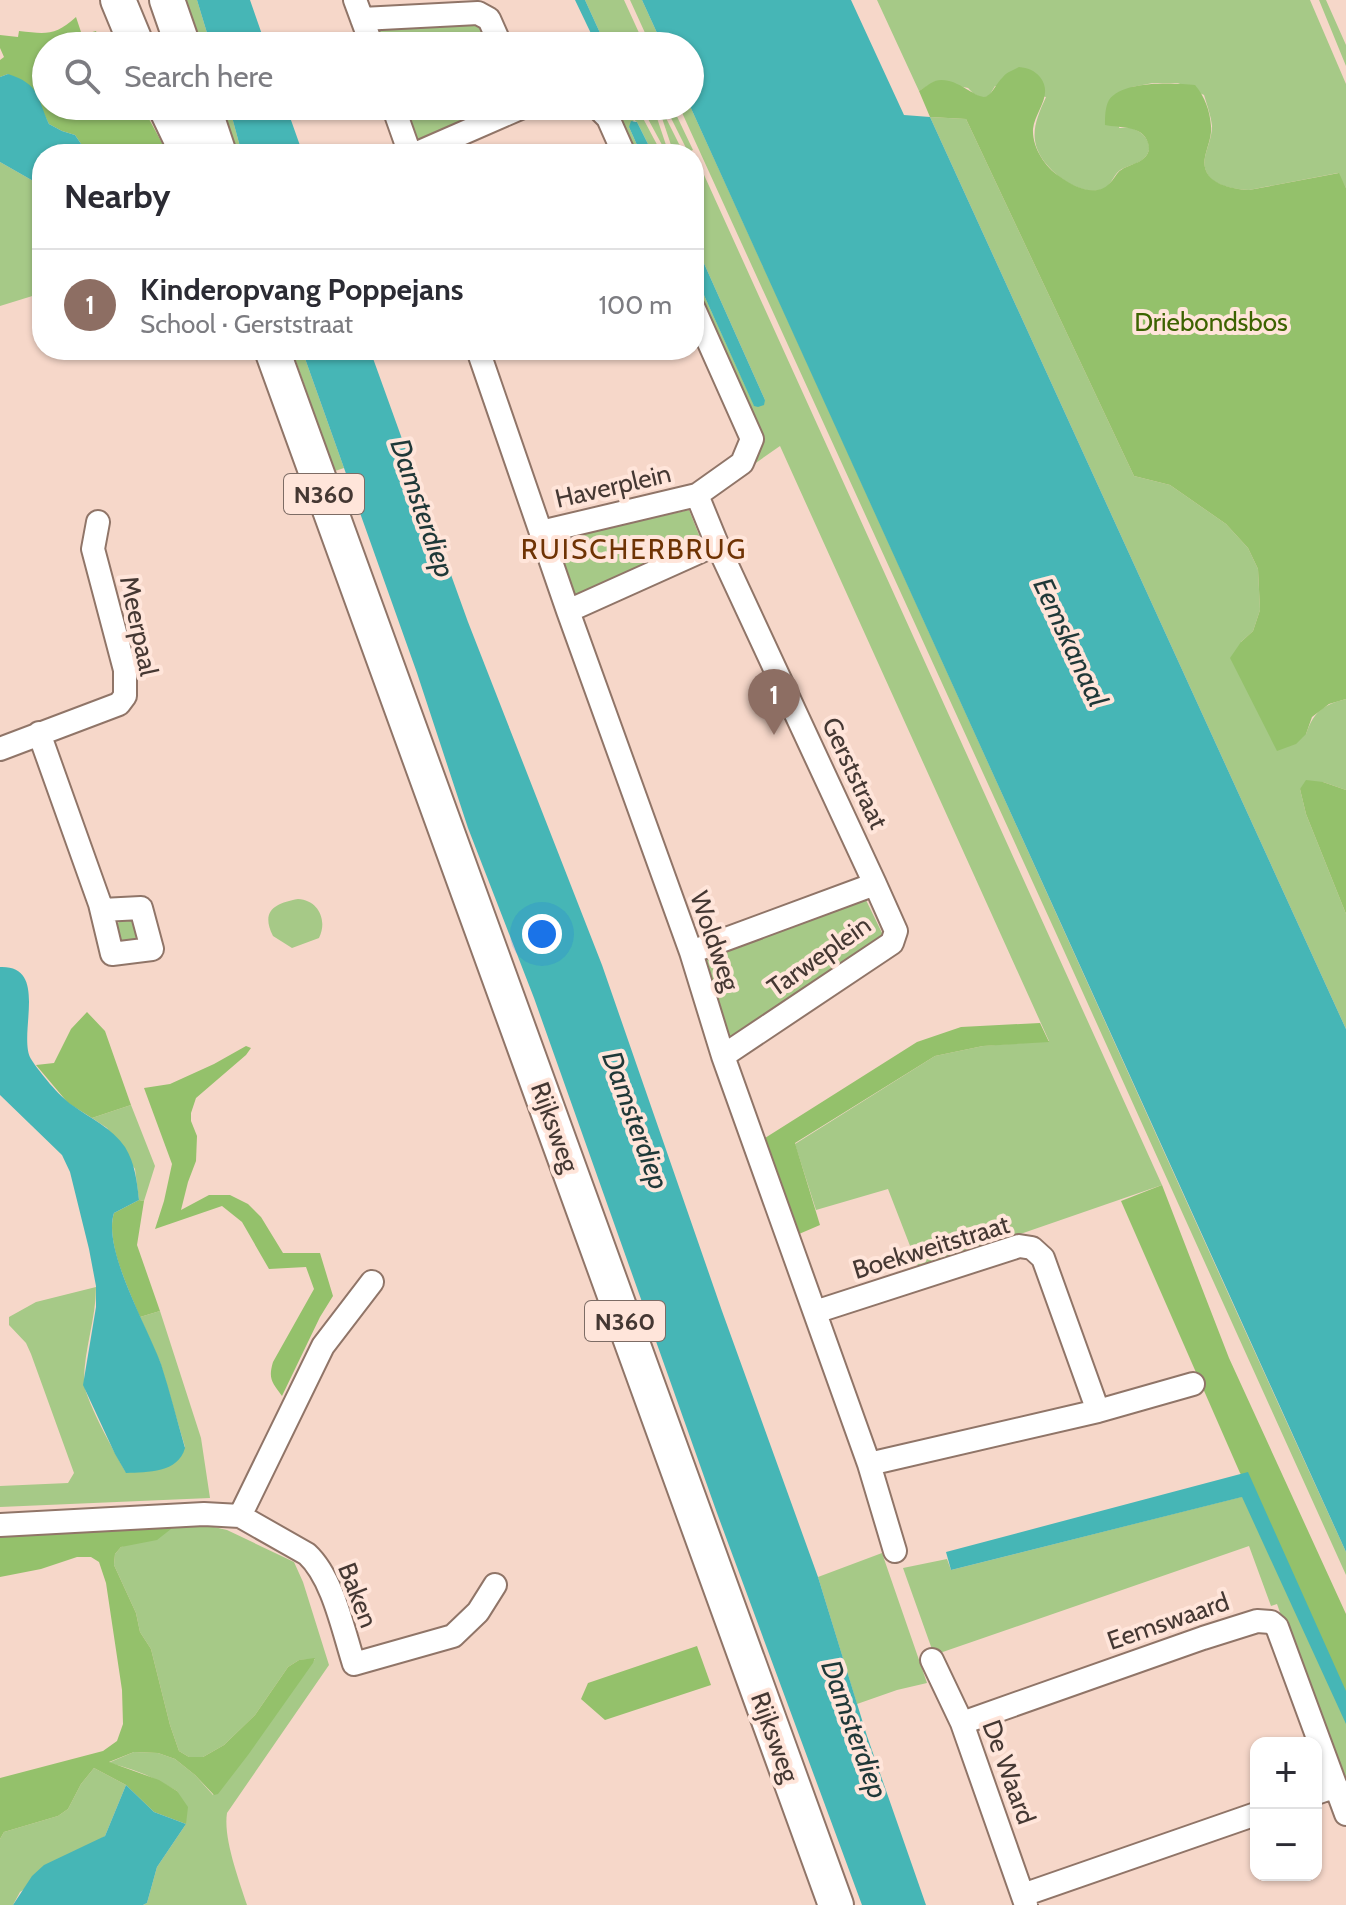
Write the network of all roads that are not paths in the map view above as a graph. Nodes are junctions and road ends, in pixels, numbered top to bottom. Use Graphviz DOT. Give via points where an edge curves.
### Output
graph roads {
  1 [pos="118,0"];
  2 [pos="167,0"];
  3 [pos="359,10"];
  4 [pos="131,32"];
  5 [pos="178,32"];
  6 [pos="367,32"];
  7 [pos="495,32"];
  8 [pos="172,120"];
  9 [pos="208,120"];
  10 [pos="399,120"];
  11 [pos="492,120"];
  12 [pos="609,120"];
  13 [pos="183,144"];
  14 [pos="216,144"];
  15 [pos="408,144"];
  16 [pos="436,144"];
  17 [pos="620,144"];
  18 [pos="704,331"];
  19 [pos="276,360"];
  20 [pos="481,360"];
  21 [pos="697,495"];
  22 [pos="98,522"];
  23 [pos="541,532"];
  24 [pos="717,544"];
  25 [pos="568,611"];
  26 [pos="39,733"];
  27 [pos="0,749"];
  28 [pos="875,884"];
  29 [pos="102,910"];
  30 [pos="691,952"];
  31 [pos="723,1056"];
  32 [pos="372,1282"];
  33 [pos="815,1312"];
  34 [pos="1193,1384"];
  35 [pos="1098,1411"];
  36 [pos="869,1464"];
  37 [pos="240,1516"];
  38 [pos="0,1525"];
  39 [pos="895,1551"];
  40 [pos="495,1585"];
  41 [pos="932,1660"];
  42 [pos="962,1723"];
  43 [pos="1326,1789"];
  44 [pos="1346,1814"];
  45 [pos="1250,1816"];
  46 [pos="1024,1900"];
  47 [pos="836,1905"];
  1 -- 4 [label="main road"];
  2 -- 5 [label="main road"];
  3 -- 6 [label="street"];
  3 -- 7 [label="street" via="478,13 489,19"];
  8 -- 13 [label="main road"];
  9 -- 14 [label="main road"];
  10 -- 15 [label="street"];
  11 -- 16 [label="street"];
  12 -- 17 [label="street"];
  18 -- 21 [label="street" via="752,439 742,463"];
  19 -- 47 [label="main road, Rijksweg / N360"];
  20 -- 23 [label="street, Woldweg"];
  21 -- 23 [label="street, Haverplein"];
  21 -- 24 [label="street, Gerststraat"];
  22 -- 26 [label="street, Meerpaal" via="93,549 125,670 125,696 119,704"];
  23 -- 25 [label="street, Woldweg"];
  24 -- 25 [label="street"];
  24 -- 28 [label="street, Gerststraat"];
  25 -- 30 [label="street, Woldweg"];
  26 -- 27 [label="street, Meerpaal"];
  26 -- 29 [label="street"];
  28 -- 30 [label="street, Tarweplein"];
  28 -- 31 [label="street, Tarweplein" via="896,931 892,943"];
  30 -- 31 [label="street, Woldweg"];
  31 -- 33 [label="street, Woldweg"];
  32 -- 37 [label="street" via="323,1346"];
  33 -- 35 [label="street, Boekweitstraat" via="1019,1246 1032,1248 1043,1258"];
  33 -- 36 [label="street, Woldweg"];
  34 -- 35 [label="street"];
  35 -- 36 [label="street"];
  36 -- 39 [label="street, Woldweg"];
  37 -- 38 [label="street, Baken"];
  37 -- 40 [label="street, Baken" via="316,1563 354,1664 453,1636 478,1612"];
  41 -- 42 [label="street, De Waard"];
  42 -- 43 [label="street, Eemswaard" via="1264,1620 1277,1627"];
  42 -- 46 [label="street, De Waard"];
  43 -- 44 [label="street, Eemswaard"];
  45 -- 46 [label="street"];
}
